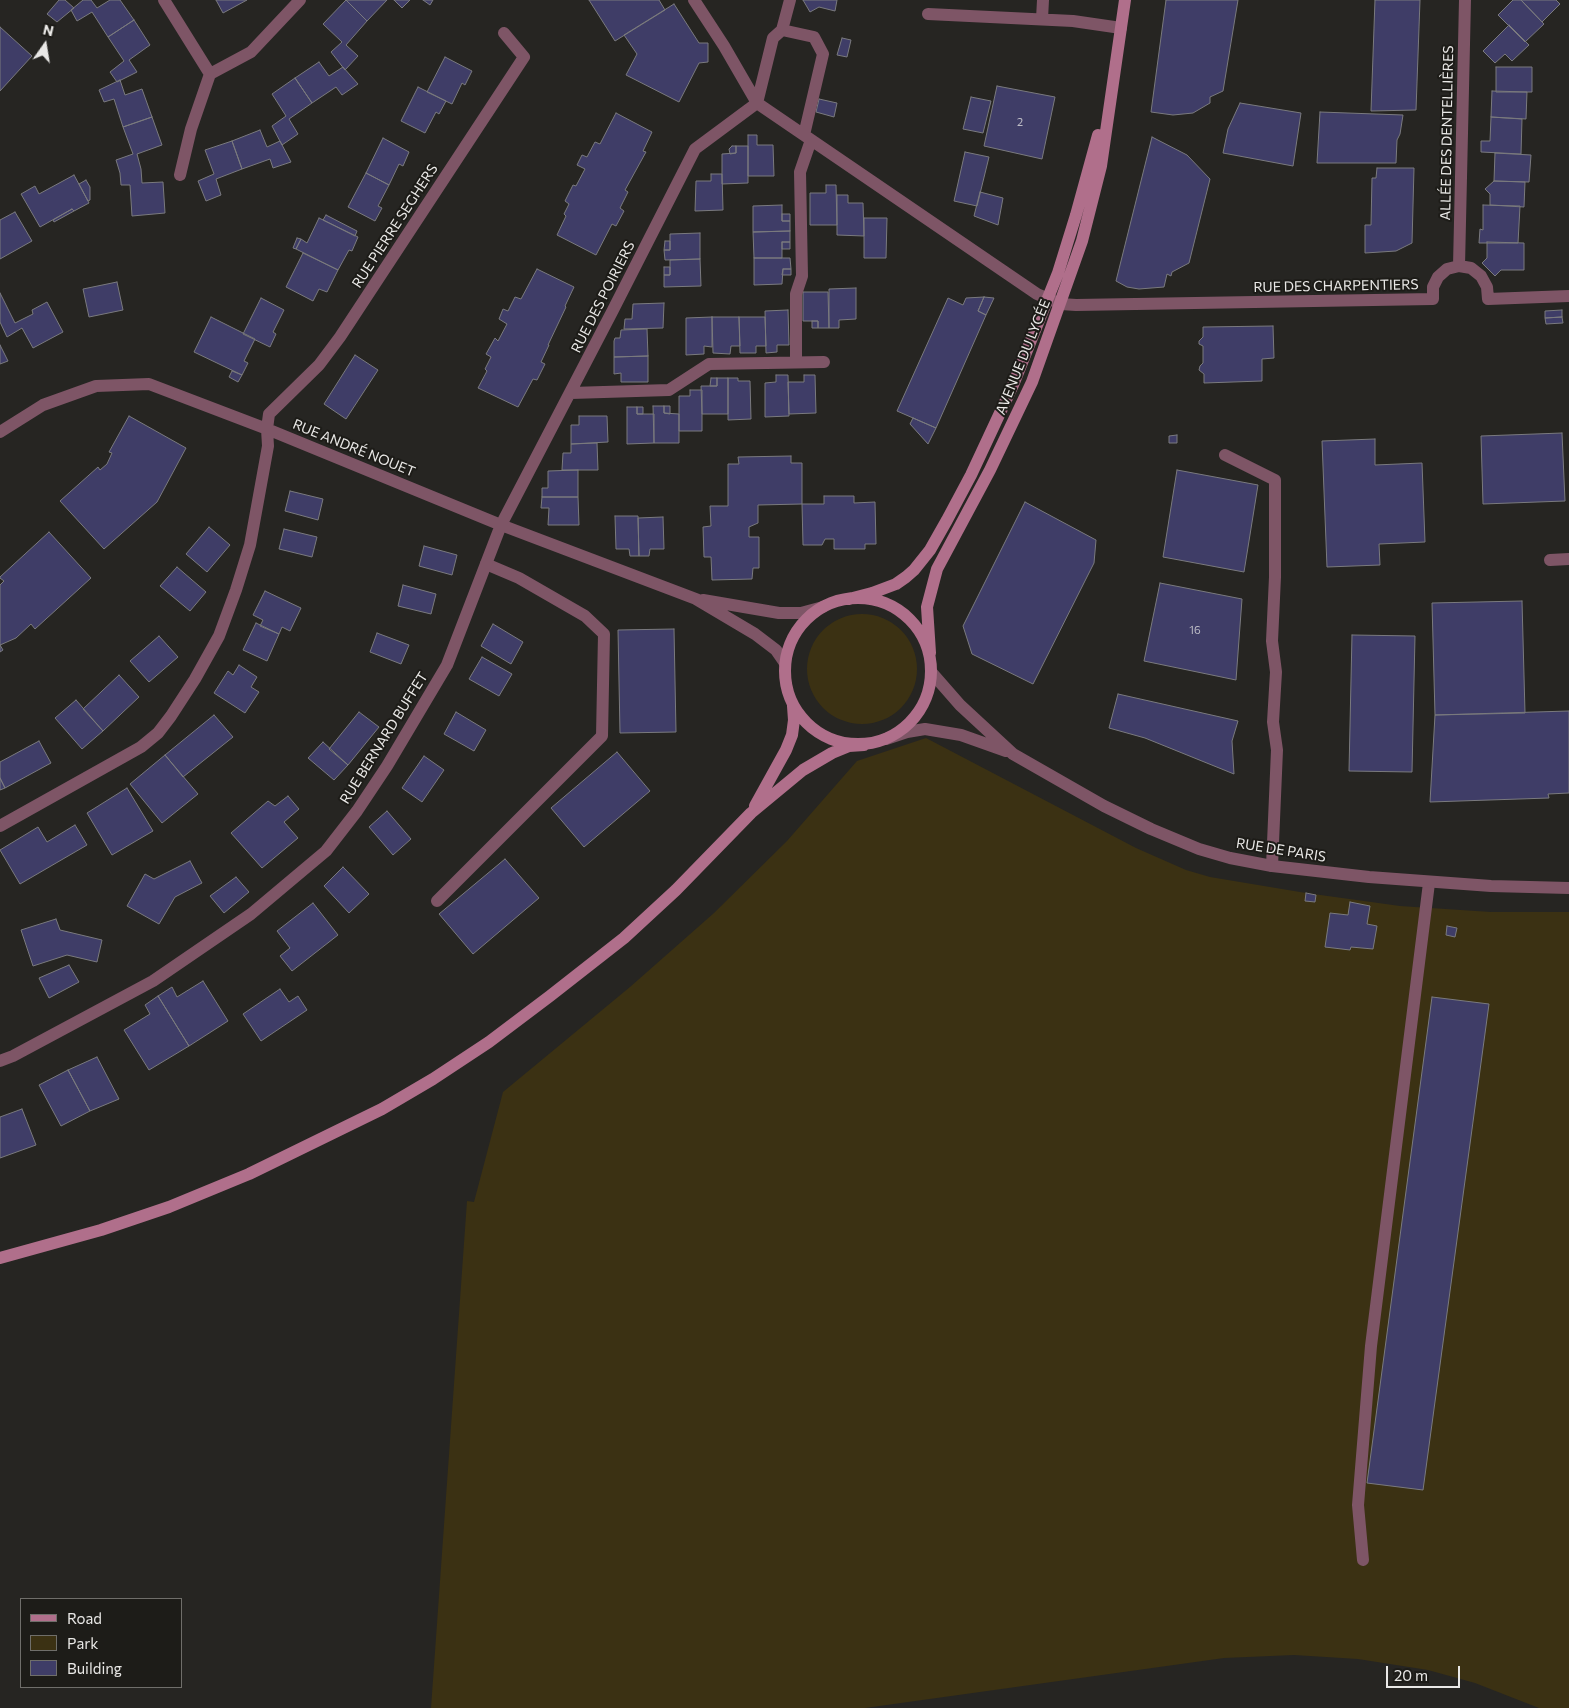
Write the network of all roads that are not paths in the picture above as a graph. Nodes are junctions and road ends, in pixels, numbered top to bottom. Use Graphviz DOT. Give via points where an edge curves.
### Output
graph roads {
  1 [pos="164,0"];
  2 [pos="300,0"];
  3 [pos="694,0"];
  4 [pos="790,0"];
  5 [pos="1043,0"];
  6 [pos="1125,0"];
  7 [pos="1465,0"];
  8 [pos="928,14"];
  9 [pos="1042,19"];
  10 [pos="1121,28"];
  11 [pos="782,30"];
  12 [pos="504,33"];
  13 [pos="1116,59"];
  14 [pos="210,74"];
  15 [pos="757,103"];
  16 [pos="807,137"];
  17 [pos="180,175"];
  18 [pos="1458,266"];
  19 [pos="1569,296"];
  20 [pos="1048,299"];
  21 [pos="1061,304"];
  22 [pos="796,362"];
  23 [pos="824,362"];
  24 [pos="571,393"];
  25 [pos="267,429"];
  26 [pos="0,432"];
  27 [pos="1225,455"];
  28 [pos="501,525"];
  29 [pos="1569,559"];
  30 [pos="1550,560"];
  31 [pos="486,564"];
  32 [pos="849,598"];
  33 [pos="696,599"];
  34 [pos="822,607"];
  35 [pos="930,653"];
  36 [pos="785,663"];
  37 [pos="932,673"];
  38 [pos="793,705"];
  39 [pos="886,739"];
  40 [pos="864,745"];
  41 [pos="1013,754"];
  42 [pos="751,813"];
  43 [pos="0,826"];
  44 [pos="1272,866"];
  45 [pos="1429,883"];
  46 [pos="1569,888"];
  47 [pos="437,901"];
  48 [pos="0,1061"];
  49 [pos="0,1258"];
  50 [pos="1363,1560"];
  1 -- 14 [label="street"];
  2 -- 14 [label="street" via="251,52"];
  3 -- 15 [label="street"];
  4 -- 11 [label="street"];
  5 -- 9 [label="street"];
  6 -- 10 [label="main road, AVENUE DU LYCÉE"];
  7 -- 18 [label="street, ALLÉE DES DENTELLIÈRES"];
  8 -- 9 [label="street"];
  9 -- 10 [label="street"];
  10 -- 13 [label="main road, AVENUE DU LYCÉE"];
  11 -- 15 [label="street" via="773,38"];
  11 -- 16 [label="street" via="814,37 822,54"];
  12 -- 25 [label="street, RUE PIERRE SEGHERS" via="524,57 340,337 318,365 269,414"];
  13 -- 20 [label="main road, AVENUE DU LYCÉE" via="1076,215"];
  13 -- 21 [label="main road, AVENUE DU LYCÉE" via="1101,166 1082,242"];
  14 -- 17 [label="street" via="191,129"];
  15 -- 16 [label="street"];
  15 -- 24 [label="street, RUE DES POIRIERS" via="695,149"];
  16 -- 20 [label="street"];
  16 -- 22 [label="street" via="800,172 802,276 796,294"];
  18 -- 19 [label="street" via="1471,268 1481,276 1487,287 1488,299"];
  18 -- 21 [label="street, RUE DES CHARPENTIERS" via="1438,276 1433,287 1433,299"];
  20 -- 21 [label="street"];
  20 -- 32 [label="main road, AVENUE DU LYCÉE" via="994,429 930,550 914,570 896,584"];
  21 -- 35 [label="main road, AVENUE DU LYCÉE" via="1012,427 937,568 927,607"];
  22 -- 23 [label="street"];
  22 -- 24 [label="street" via="709,364 669,390"];
  24 -- 28 [label="street, RUE DES POIRIERS"];
  25 -- 26 [label="street, RUE ANDRÉ NOUET" via="149,384 96,386 43,405"];
  25 -- 28 [label="street, RUE ANDRÉ NOUET"];
  25 -- 43 [label="street" via="268,446 250,545 236,590 219,636 171,716 141,747"];
  27 -- 44 [label="street" via="1275,480 1272,642 1276,672 1273,722 1277,750"];
  28 -- 31 [label="street, RUE BERNARD BUFFET"];
  28 -- 33 [label="street, RUE ANDRÉ NOUET"];
  29 -- 30 [label="street"];
  31 -- 47 [label="street" via="519,578 585,616 604,634 602,736"];
  31 -- 48 [label="street, RUE BERNARD BUFFET" via="442,673 387,766 326,851 251,914 153,981"];
  32 -- 34 [label="main road"];
  32 -- 35 [label="main road" via="870,599 890,605 908,617 921,633"];
  33 -- 34 [label="street, RUE ANDRÉ NOUET" via="779,613 801,613"];
  33 -- 36 [label="street, RUE ANDRÉ NOUET" via="754,634 776,650"];
  34 -- 36 [label="main road" via="804,622 791,641"];
  35 -- 37 [label="main road"];
  36 -- 38 [label="main road" via="786,684"];
  37 -- 39 [label="main road" via="928,694 919,713 904,729"];
  37 -- 41 [label="street, RUE DE PARIS" via="960,705"];
  38 -- 40 [label="main road" via="805,722 822,735 842,743"];
  38 -- 42 [label="main road" via="792,735"];
  39 -- 40 [label="main road"];
  39 -- 41 [label="street, RUE DE PARIS" via="907,732 934,730 961,735"];
  40 -- 42 [label="main road" via="832,753 803,770"];
  41 -- 44 [label="street, RUE DE PARIS" via="1074,790 1151,829 1199,849"];
  42 -- 49 [label="main road" via="624,938 489,1042 399,1099 323,1139 169,1207"];
  44 -- 45 [label="street, RUE DE PARIS"];
  45 -- 46 [label="street, RUE DE PARIS"];
  45 -- 50 [label="street" via="1371,1346 1358,1505"];
}
